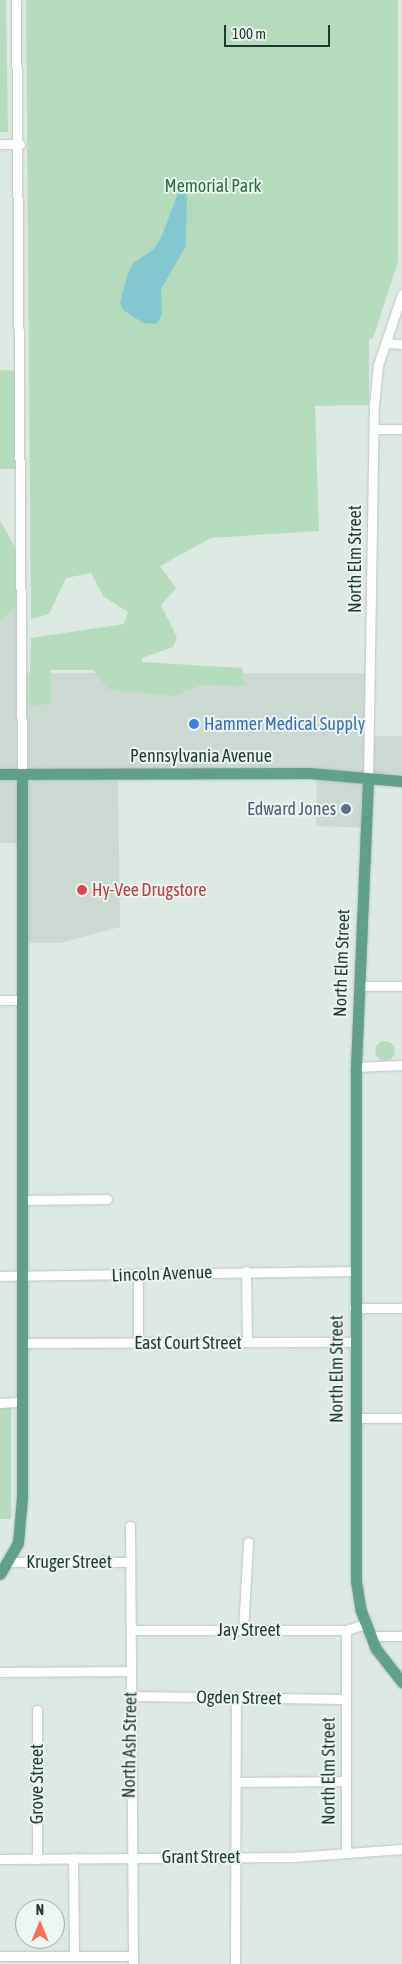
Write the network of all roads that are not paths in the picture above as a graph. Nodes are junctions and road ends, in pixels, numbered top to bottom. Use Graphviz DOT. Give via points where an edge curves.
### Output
graph roads {
  1 [pos="16,0"];
  2 [pos="0,144"];
  3 [pos="20,144"];
  4 [pos="402,294"];
  5 [pos="386,343"];
  6 [pos="402,344"];
  7 [pos="374,429"];
  8 [pos="402,429"];
  9 [pos="0,774"];
  10 [pos="22,774"];
  11 [pos="368,780"];
  12 [pos="402,781"];
  13 [pos="359,986"];
  14 [pos="402,986"];
  15 [pos="0,1000"];
  16 [pos="22,1000"];
  17 [pos="402,1065"];
  18 [pos="356,1067"];
  19 [pos="107,1199"];
  20 [pos="22,1200"];
  21 [pos="246,1271"];
  22 [pos="354,1271"];
  23 [pos="138,1273"];
  24 [pos="0,1276"];
  25 [pos="22,1277"];
  26 [pos="354,1308"];
  27 [pos="402,1308"];
  28 [pos="246,1342"];
  29 [pos="354,1342"];
  30 [pos="22,1343"];
  31 [pos="138,1343"];
  32 [pos="22,1402"];
  33 [pos="0,1403"];
  34 [pos="355,1418"];
  35 [pos="402,1418"];
  36 [pos="130,1526"];
  37 [pos="248,1542"];
  38 [pos="8,1562"];
  39 [pos="130,1562"];
  40 [pos="0,1574"];
  41 [pos="366,1624"];
  42 [pos="131,1630"];
  43 [pos="243,1630"];
  44 [pos="346,1630"];
  45 [pos="371,1636"];
  46 [pos="402,1636"];
  47 [pos="131,1671"];
  48 [pos="0,1672"];
  49 [pos="402,1682"];
  50 [pos="131,1696"];
  51 [pos="236,1698"];
  52 [pos="346,1699"];
  53 [pos="37,1710"];
  54 [pos="346,1781"];
  55 [pos="236,1782"];
  56 [pos="402,1849"];
  57 [pos="346,1852"];
  58 [pos="235,1857"];
  59 [pos="73,1858"];
  60 [pos="129,1858"];
  61 [pos="0,1859"];
  62 [pos="37,1859"];
  63 [pos="0,1956"];
  64 [pos="74,1956"];
  65 [pos="132,1960"];
  66 [pos="235,1964"];
  1 -- 3 [label="street"];
  2 -- 3 [label="street"];
  3 -- 10 [label="street"];
  4 -- 5 [label="street, North Elm Street"];
  5 -- 6 [label="street"];
  5 -- 7 [label="street, North Elm Street" via="378,366"];
  7 -- 8 [label="street"];
  7 -- 11 [label="street, North Elm Street"];
  9 -- 10 [label="main road, Pennsylvania Avenue"];
  10 -- 11 [label="main road, Pennsylvania Avenue" via="309,773"];
  10 -- 16 [label="main road"];
  11 -- 12 [label="main road, Pennsylvania Avenue"];
  11 -- 13 [label="main road, North Elm Street"];
  13 -- 14 [label="street"];
  13 -- 18 [label="main road, North Elm Street"];
  15 -- 16 [label="street"];
  16 -- 20 [label="main road"];
  17 -- 18 [label="street"];
  18 -- 22 [label="main road, North Elm Street"];
  19 -- 20 [label="street"];
  20 -- 25 [label="main road"];
  21 -- 22 [label="street, Lincoln Avenue"];
  21 -- 23 [label="street, Lincoln Avenue"];
  21 -- 28 [label="street"];
  22 -- 26 [label="main road, North Elm Street"];
  23 -- 25 [label="street, Lincoln Avenue"];
  23 -- 31 [label="street"];
  24 -- 25 [label="street, Lincoln Avenue"];
  25 -- 30 [label="main road"];
  26 -- 27 [label="street"];
  26 -- 29 [label="main road, North Elm Street"];
  28 -- 29 [label="street, East Court Street"];
  28 -- 31 [label="street, East Court Street"];
  29 -- 34 [label="main road, North Elm Street"];
  30 -- 31 [label="street, East Court Street"];
  30 -- 32 [label="main road"];
  32 -- 33 [label="street"];
  32 -- 38 [label="main road" via="21,1525"];
  34 -- 35 [label="street"];
  34 -- 41 [label="main road, North Elm Street" via="356,1581"];
  36 -- 39 [label="street, North Ash Street"];
  37 -- 43 [label="street"];
  38 -- 39 [label="street, Kruger Street"];
  38 -- 40 [label="main road"];
  39 -- 42 [label="street, North Ash Street"];
  41 -- 44 [label="street, Jay Street"];
  41 -- 45 [label="main road, North Elm Street"];
  42 -- 43 [label="street, Jay Street"];
  42 -- 47 [label="street, North Ash Street"];
  43 -- 44 [label="street, Jay Street"];
  44 -- 52 [label="street, North Elm Street"];
  45 -- 46 [label="street"];
  45 -- 49 [label="main road, North Elm Street" via="386,1666"];
  47 -- 48 [label="street"];
  47 -- 50 [label="street, North Ash Street"];
  50 -- 51 [label="street, Ogden Street"];
  50 -- 60 [label="street, North Ash Street"];
  51 -- 52 [label="street, Ogden Street"];
  51 -- 55 [label="street"];
  52 -- 54 [label="street, North Elm Street"];
  53 -- 62 [label="street, Grove Street"];
  54 -- 55 [label="street"];
  54 -- 57 [label="street, North Elm Street"];
  55 -- 58 [label="street"];
  56 -- 57 [label="street, Grant Street"];
  57 -- 58 [label="street, Grant Street"];
  58 -- 60 [label="street, Grant Street"];
  58 -- 66 [label="street"];
  59 -- 60 [label="street, Grant Street"];
  59 -- 62 [label="street, Grant Street"];
  59 -- 64 [label="street"];
  60 -- 65 [label="street, North Ash Street"];
  61 -- 62 [label="street, Grant Street"];
  63 -- 64 [label="street"];
  64 -- 65 [label="street"];
}
